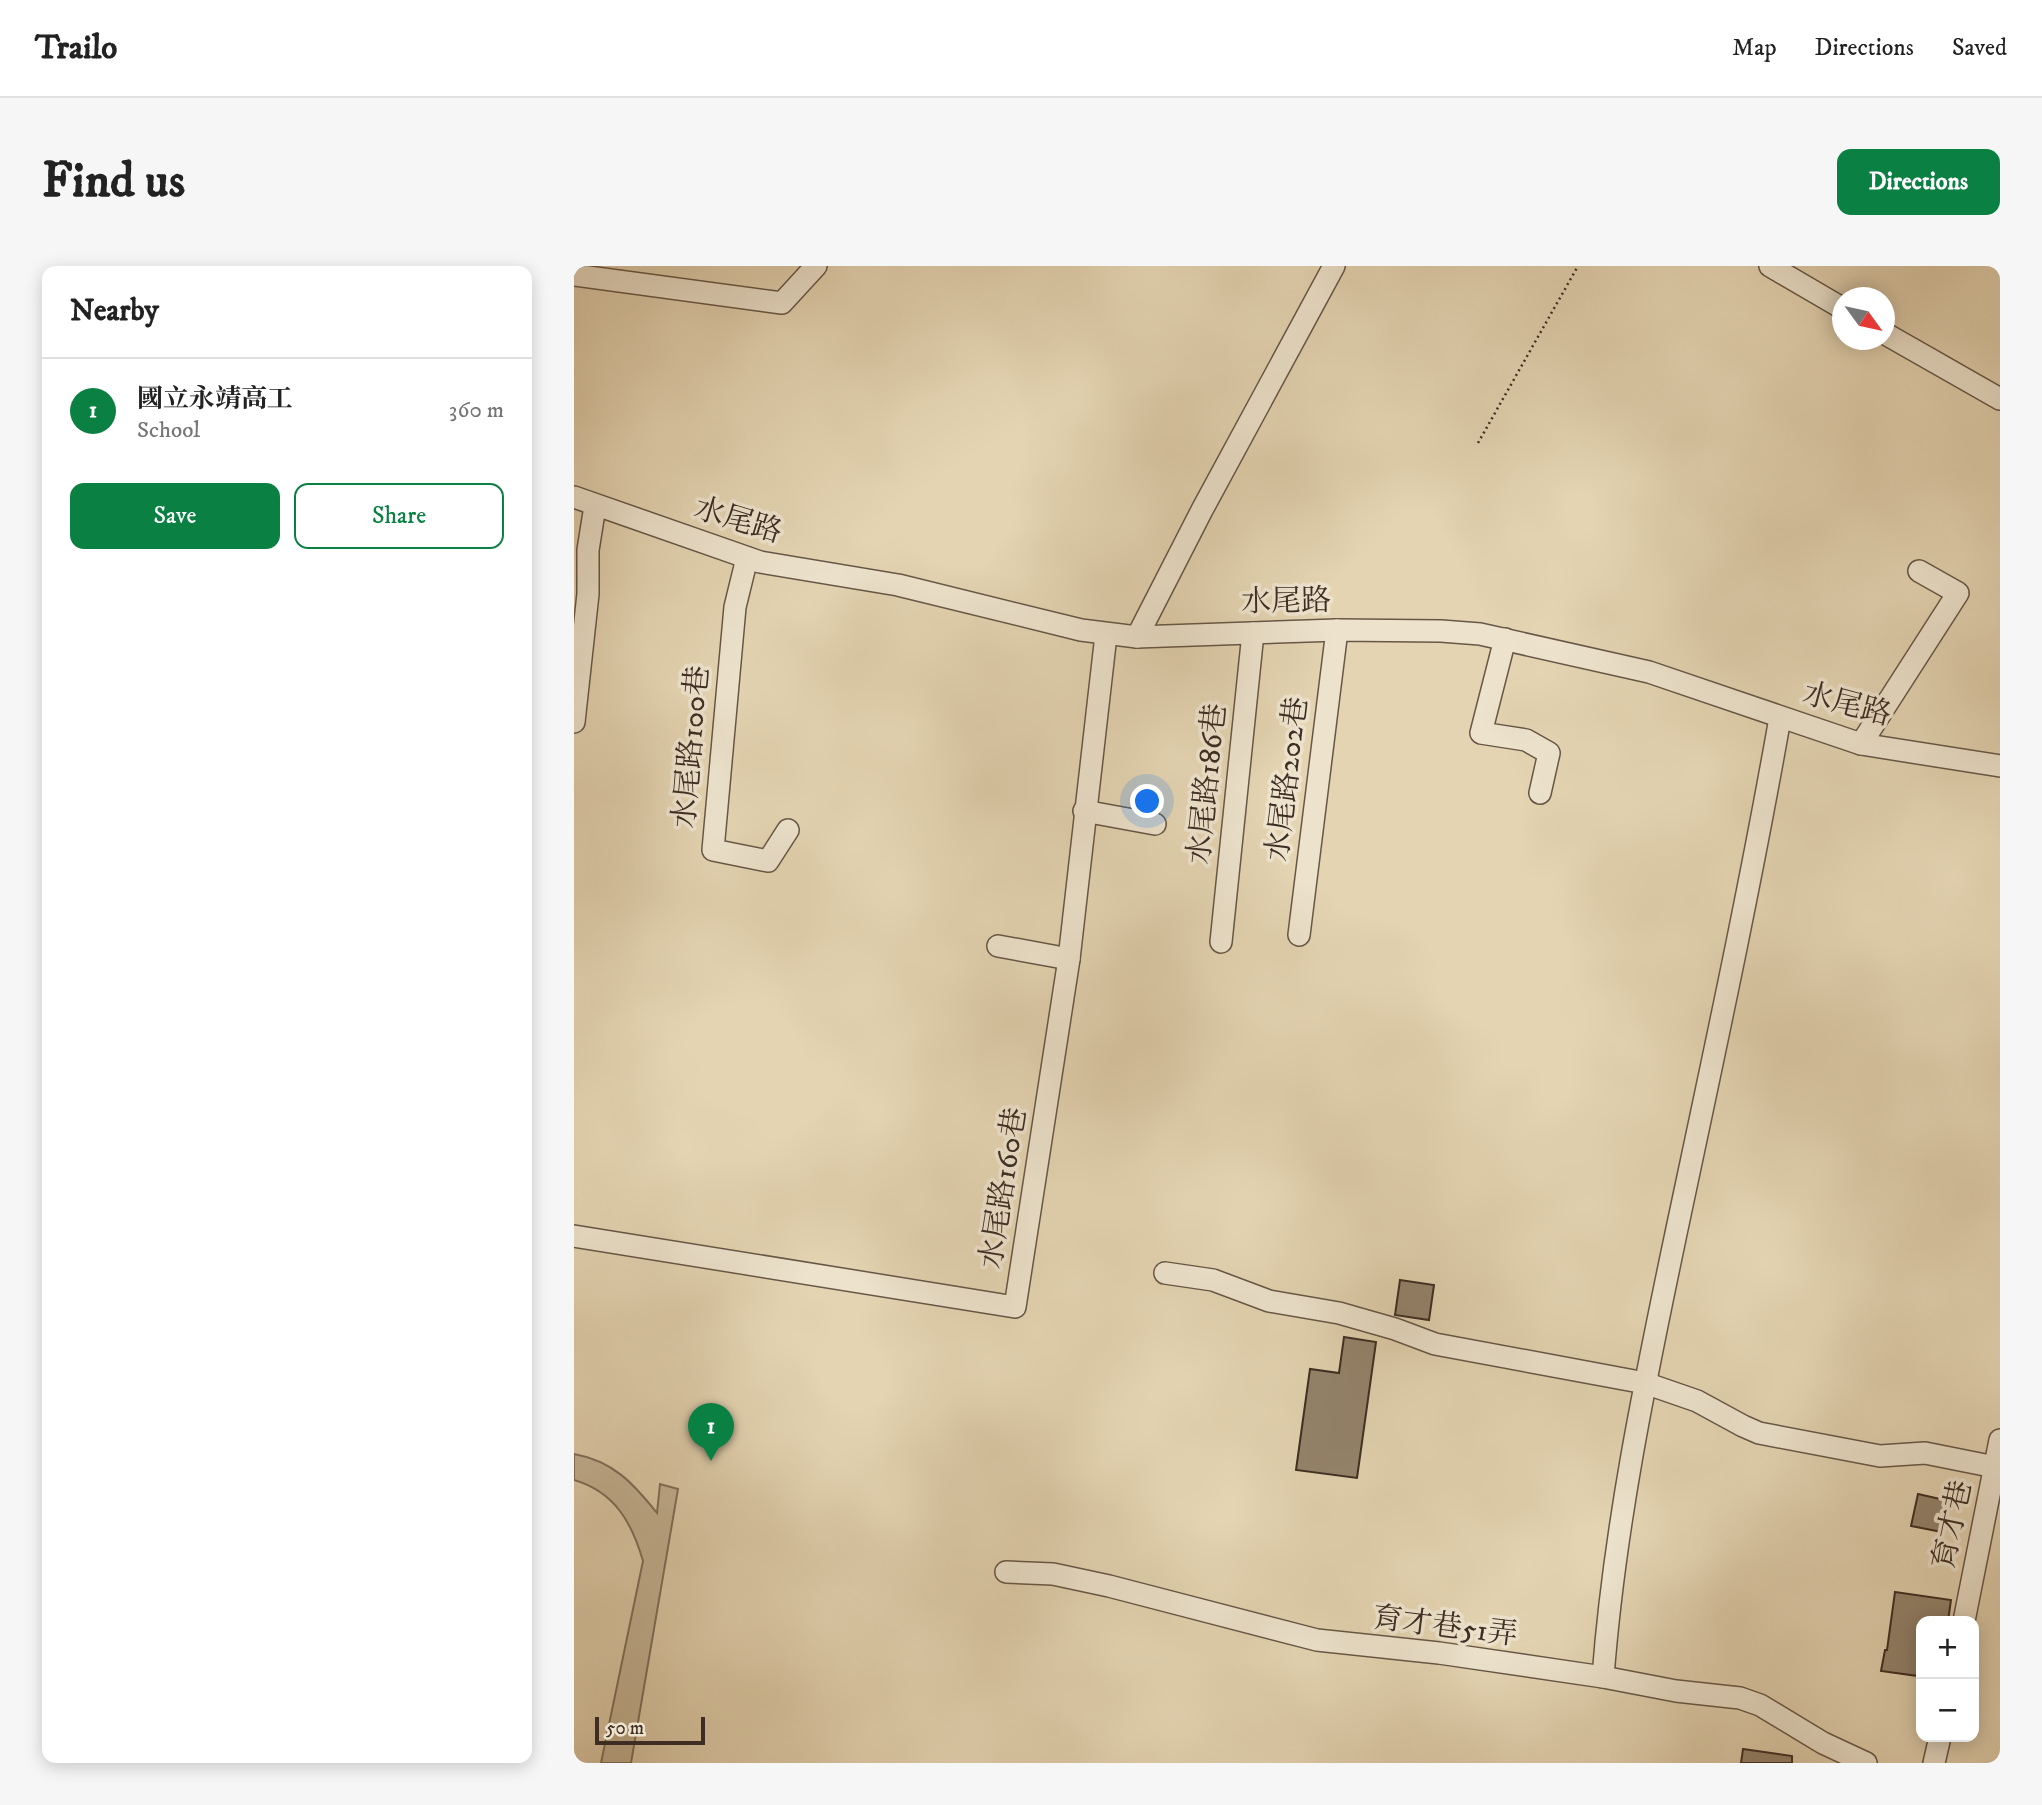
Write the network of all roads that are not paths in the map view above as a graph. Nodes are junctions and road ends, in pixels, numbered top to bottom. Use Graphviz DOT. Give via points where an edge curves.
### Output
graph roads {
  1 [pos="816,266"];
  2 [pos="1334,266"];
  3 [pos="1770,266"];
  4 [pos="603,272"];
  5 [pos="574,275"];
  6 [pos="1832,302"];
  7 [pos="1895,338"];
  8 [pos="2000,399"];
  9 [pos="574,497"];
  10 [pos="595,506"];
  11 [pos="747,558"];
  12 [pos="1919,570"];
  13 [pos="1337,630"];
  14 [pos="1253,633"];
  15 [pos="1107,635"];
  16 [pos="1138,637"];
  17 [pos="1505,639"];
  18 [pos="1780,718"];
  19 [pos="574,722"];
  20 [pos="1861,744"];
  21 [pos="2000,766"];
  22 [pos="1540,793"];
  23 [pos="1084,811"];
  24 [pos="1155,824"];
  25 [pos="788,830"];
  26 [pos="1299,935"];
  27 [pos="1222,942"];
  28 [pos="998,946"];
  29 [pos="1069,959"];
  30 [pos="574,1236"];
  31 [pos="1165,1273"];
  32 [pos="1645,1383"];
  33 [pos="1998,1452"];
  34 [pos="1006,1572"];
  35 [pos="1965,1616"];
  36 [pos="1603,1677"];
  37 [pos="1939,1742"];
  38 [pos="1866,1763"];
  39 [pos="1934,1763"];
  1 -- 4 [label="street" via="782,303"];
  2 -- 16 [label="street"];
  3 -- 6 [label="street"];
  4 -- 5 [label="street"];
  7 -- 8 [label="street"];
  9 -- 10 [label="street, 水尾路"];
  10 -- 11 [label="street, 水尾路"];
  10 -- 19 [label="street"];
  11 -- 15 [label="street, 水尾路" via="898,585"];
  11 -- 25 [label="street, 水尾路100巷" via="735,607 713,850 768,861"];
  12 -- 20 [label="street" via="1958,593"];
  13 -- 14 [label="street, 水尾路"];
  13 -- 17 [label="street, 水尾路" via="1440,631"];
  13 -- 26 [label="street, 水尾路202巷"];
  14 -- 16 [label="street, 水尾路"];
  14 -- 27 [label="street, 水尾路186巷"];
  15 -- 16 [label="street, 水尾路"];
  15 -- 23 [label="street, 水尾路160巷"];
  17 -- 18 [label="street, 水尾路" via="1649,672"];
  17 -- 22 [label="street" via="1481,733 1526,740 1549,753"];
  18 -- 20 [label="street, 水尾路"];
  18 -- 32 [label="street"];
  20 -- 21 [label="street, 水尾路"];
  23 -- 24 [label="street"];
  23 -- 29 [label="street, 水尾路160巷"];
  28 -- 29 [label="street"];
  29 -- 30 [label="street, 水尾路160巷" via="1015,1307"];
  31 -- 32 [label="street" via="1213,1280 1269,1301 1339,1313 1435,1344"];
  32 -- 33 [label="street" via="1697,1401 1759,1433 1880,1455"];
  32 -- 36 [label="street" via="1608,1606"];
  33 -- 35 [label="street, 育才巷"];
  34 -- 36 [label="street, 育才巷51弄" via="1053,1574 1318,1640"];
  36 -- 38 [label="street, 育才巷51弄" via="1676,1692 1740,1698"];
  37 -- 39 [label="street"];
}
